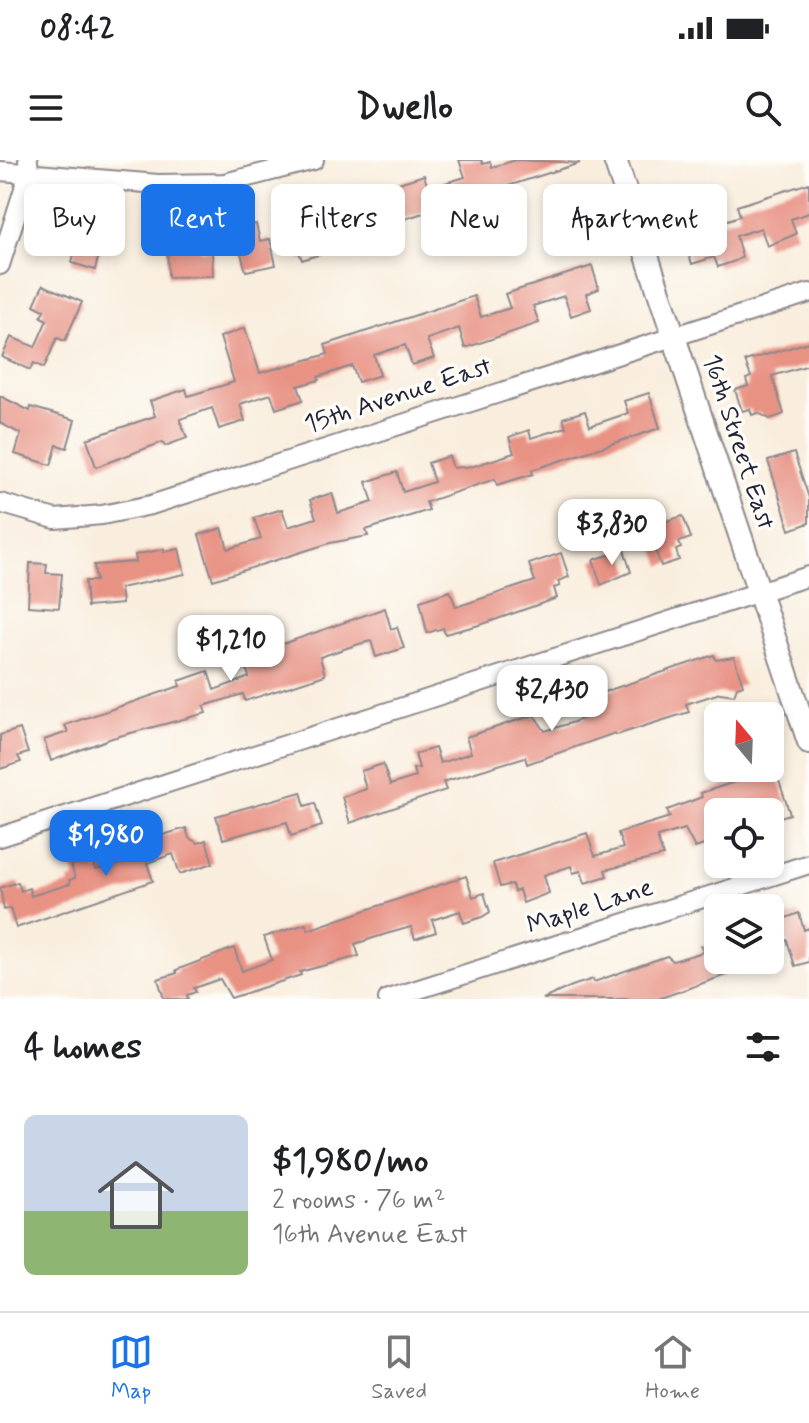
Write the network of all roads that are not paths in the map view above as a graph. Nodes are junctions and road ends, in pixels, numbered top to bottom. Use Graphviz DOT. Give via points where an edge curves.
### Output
graph roads {
  1 [pos="314,160"];
  2 [pos="615,160"];
  3 [pos="29,166"];
  4 [pos="0,171"];
  5 [pos="0,265"];
  6 [pos="809,293"];
  7 [pos="674,336"];
  8 [pos="0,503"];
  9 [pos="809,576"];
  10 [pos="758,593"];
  11 [pos="809,742"];
  12 [pos="0,837"];
  13 [pos="809,864"];
  14 [pos="388,999"];
  1 -- 3 [label="street" via="225,183 158,184"];
  2 -- 7 [label="street, 16th Street East"];
  3 -- 4 [label="street"];
  3 -- 5 [label="street"];
  6 -- 7 [label="street, 15th Avenue East"];
  7 -- 8 [label="street, 15th Avenue East" via="151,505 55,519"];
  7 -- 10 [label="street, 16th Street East"];
  9 -- 10 [label="street"];
  10 -- 11 [label="street, 16th Street East"];
  10 -- 12 [label="street"];
  13 -- 14 [label="street, Maple Lane"];
}
